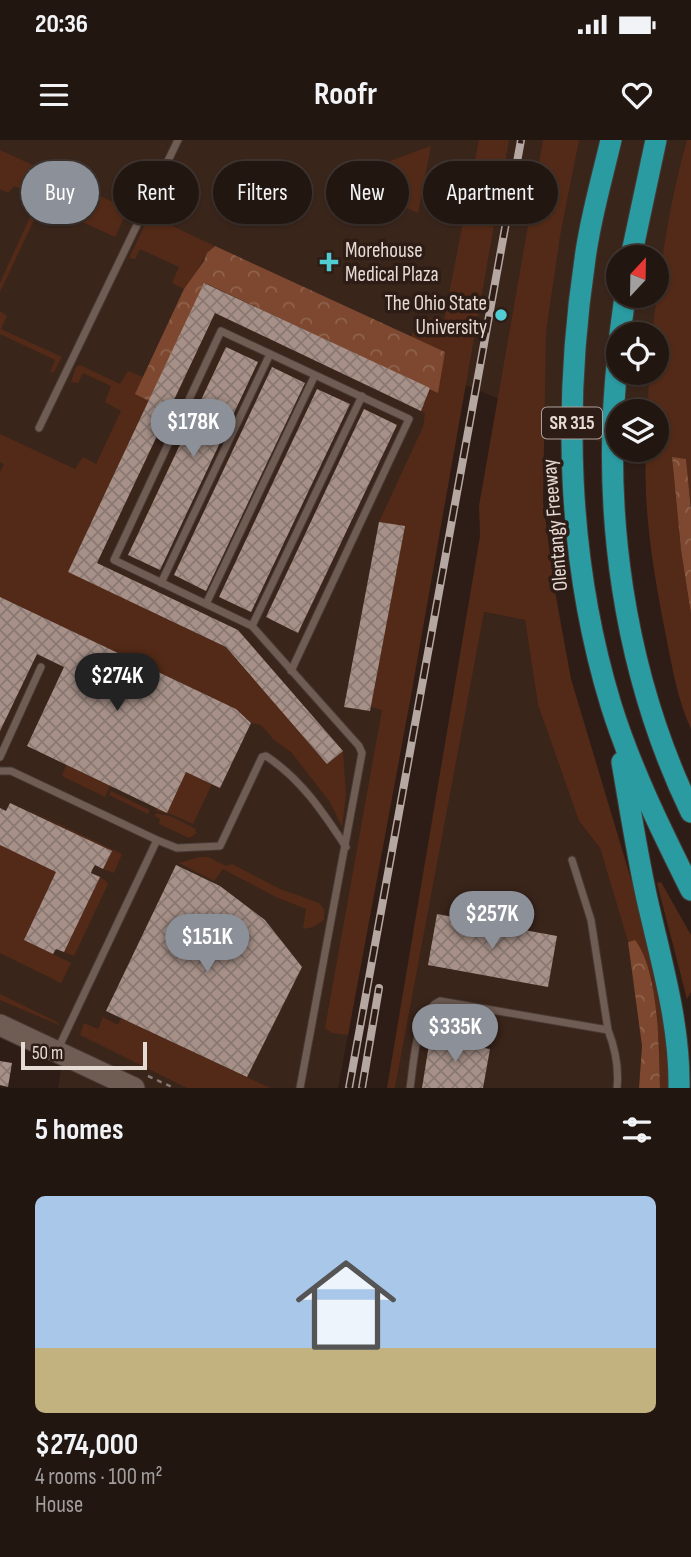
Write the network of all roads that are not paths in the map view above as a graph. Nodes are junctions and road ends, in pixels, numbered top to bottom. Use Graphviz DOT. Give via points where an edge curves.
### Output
graph roads {
  1 [pos="178,140"];
  2 [pos="611,140"];
  3 [pos="656,140"];
  4 [pos="634,245"];
  5 [pos="271,354"];
  6 [pos="315,375"];
  7 [pos="615,385"];
  8 [pos="362,396"];
  9 [pos="39,428"];
  10 [pos="161,583"];
  11 [pos="206,604"];
  12 [pos="252,626"];
  13 [pos="41,667"];
  14 [pos="291,671"];
  15 [pos="611,705"];
  16 [pos="0,757"];
  17 [pos="0,771"];
  18 [pos="691,812"];
  19 [pos="157,840"];
  20 [pos="346,847"];
  21 [pos="572,860"];
  22 [pos="691,890"];
  23 [pos="0,1025"];
  24 [pos="608,1030"];
  25 [pos="57,1051"];
  26 [pos="134,1088"];
  27 [pos="300,1088"];
  28 [pos="410,1088"];
  29 [pos="617,1088"];
  30 [pos="679,1088"];
  1 -- 9 [label="lane"];
  2 -- 15 [label="highway, Olentangy Freeway / SR 315" via="581,290 572,469 580,564"];
  3 -- 4 [label="highway"];
  5 -- 6 [label="lane"];
  5 -- 10 [label="lane"];
  5 -- 10 [label="lane" via="221,331 114,560"];
  6 -- 8 [label="lane"];
  6 -- 11 [label="lane"];
  7 -- 18 [label="highway, SR 315" via="611,475 626,613 648,701"];
  8 -- 12 [label="lane"];
  8 -- 14 [label="lane" via="410,419"];
  10 -- 11 [label="lane"];
  11 -- 12 [label="lane"];
  12 -- 14 [label="lane"];
  13 -- 16 [label="lane"];
  14 -- 20 [label="lane" via="362,753"];
  15 -- 22 [label="highway, Olentangy Freeway / SR 315" via="648,803"];
  15 -- 30 [label="highway" via="668,984"];
  17 -- 19 [label="lane" via="11,771"];
  19 -- 20 [label="lane" via="177,848 220,846 266,756 302,786"];
  19 -- 25 [label="lane"];
  20 -- 27 [label="lane"];
  21 -- 24 [label="lane" via="591,920"];
  23 -- 25 [label="street"];
  24 -- 28 [label="lane" via="440,1001 424,1016"];
  24 -- 29 [label="lane" via="617,1065"];
  25 -- 26 [label="street"];
}
